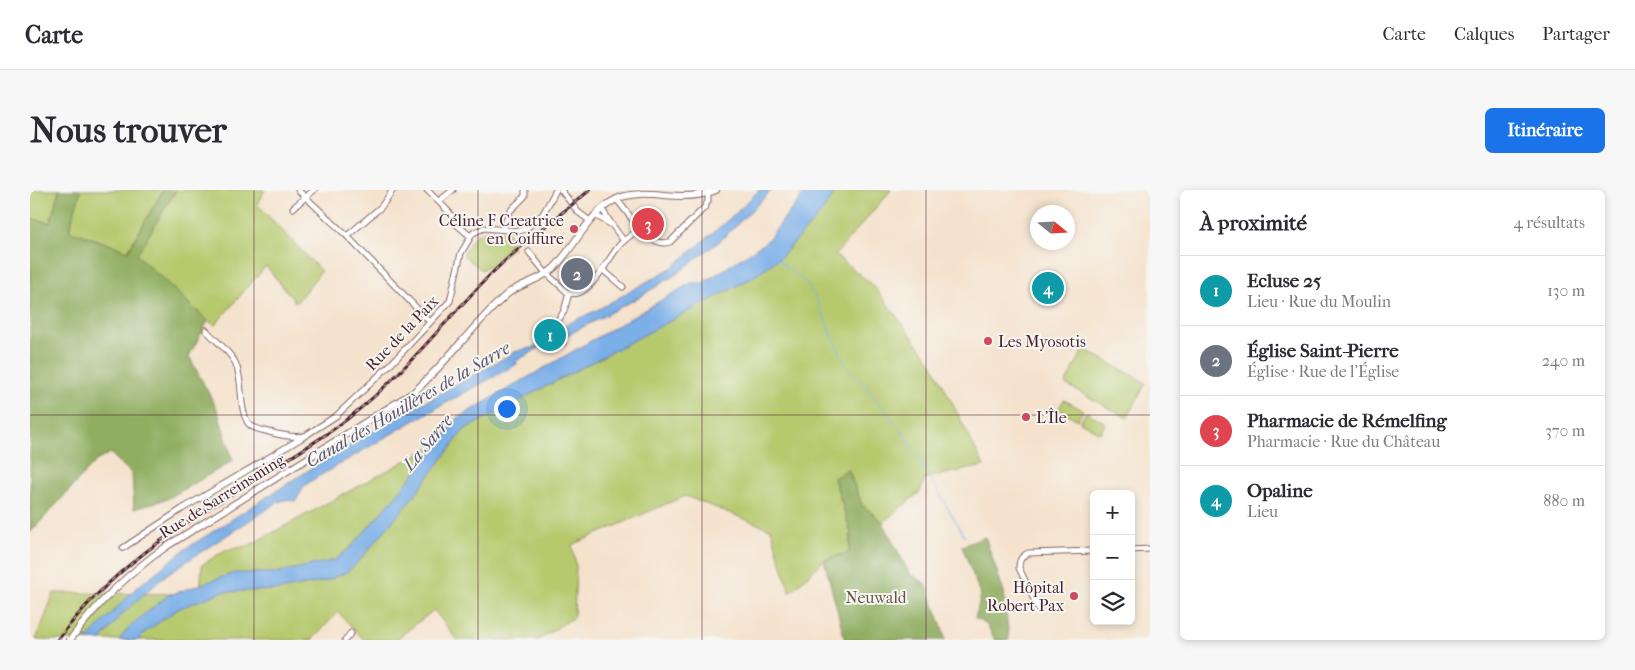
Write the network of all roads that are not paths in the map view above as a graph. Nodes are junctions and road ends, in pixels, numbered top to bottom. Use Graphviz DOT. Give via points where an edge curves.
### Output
graph roads {
  1 [pos="298,190"];
  2 [pos="314,190"];
  3 [pos="393,190"];
  4 [pos="427,190"];
  5 [pos="453,190"];
  6 [pos="525,190"];
  7 [pos="716,190"];
  8 [pos="557,191"];
  9 [pos="708,193"];
  10 [pos="306,198"];
  11 [pos="616,199"];
  12 [pos="439,201"];
  13 [pos="293,208"];
  14 [pos="602,209"];
  15 [pos="595,214"];
  16 [pos="590,221"];
  17 [pos="612,225"];
  18 [pos="503,229"];
  19 [pos="639,229"];
  20 [pos="347,236"];
  21 [pos="470,236"];
  22 [pos="624,241"];
  23 [pos="529,252"];
  24 [pos="603,270"];
  25 [pos="547,273"];
  26 [pos="623,287"];
  27 [pos="569,293"];
  28 [pos="430,322"];
  29 [pos="206,330"];
  30 [pos="562,342"];
  31 [pos="304,436"];
  32 [pos="123,548"];
  33 [pos="1150,549"];
  34 [pos="1135,550"];
  35 [pos="1090,551"];
  36 [pos="1039,610"];
  37 [pos="351,633"];
  38 [pos="70,640"];
  39 [pos="345,640"];
  1 -- 10 [label="street"];
  2 -- 10 [label="street"];
  3 -- 20 [label="street" via="381,207"];
  4 -- 12 [label="street"];
  5 -- 12 [label="street"];
  6 -- 18 [label="street" via="525,196 509,212"];
  7 -- 9 [label="street"];
  8 -- 16 [label="street"];
  8 -- 18 [label="street" via="543,214 526,229"];
  9 -- 11 [label="street" via="683,196 642,192"];
  9 -- 19 [label="street" via="706,205 670,242 658,243"];
  10 -- 13 [label="street"];
  10 -- 20 [label="street"];
  11 -- 14 [label="street, Rue de Sarreinsming"];
  11 -- 19 [label="street"];
  12 -- 21 [label="street" via="454,224"];
  14 -- 15 [label="street, Rue de Sarreinsming"];
  14 -- 17 [label="street"];
  15 -- 16 [label="street, Rue de Sarreinsming"];
  15 -- 17 [label="street"];
  16 -- 25 [label="street, Rue de Sarreinsming"];
  17 -- 22 [label="street"];
  18 -- 21 [label="street" via="481,228"];
  19 -- 22 [label="street"];
  20 -- 28 [label="street"];
  21 -- 28 [label="street, Rue de la Paix" via="461,253 452,298"];
  22 -- 24 [label="street"];
  23 -- 25 [label="street"];
  24 -- 26 [label="street"];
  24 -- 27 [label="street" via="579,293"];
  25 -- 27 [label="street"];
  25 -- 38 [label="street, Rue de Sarreinsming" via="506,296 414,392 167,546 126,578"];
  27 -- 30 [label="street" via="555,329"];
  28 -- 31 [label="street, Rue de la Paix" via="347,407"];
  29 -- 31 [label="street" via="235,362 249,424 273,433"];
  31 -- 32 [label="street, Rue de la Paix"];
  33 -- 34 [label="street"];
  35 -- 36 [label="street" via="1028,553 1022,556 1019,568"];
  37 -- 39 [label="street"];
}
